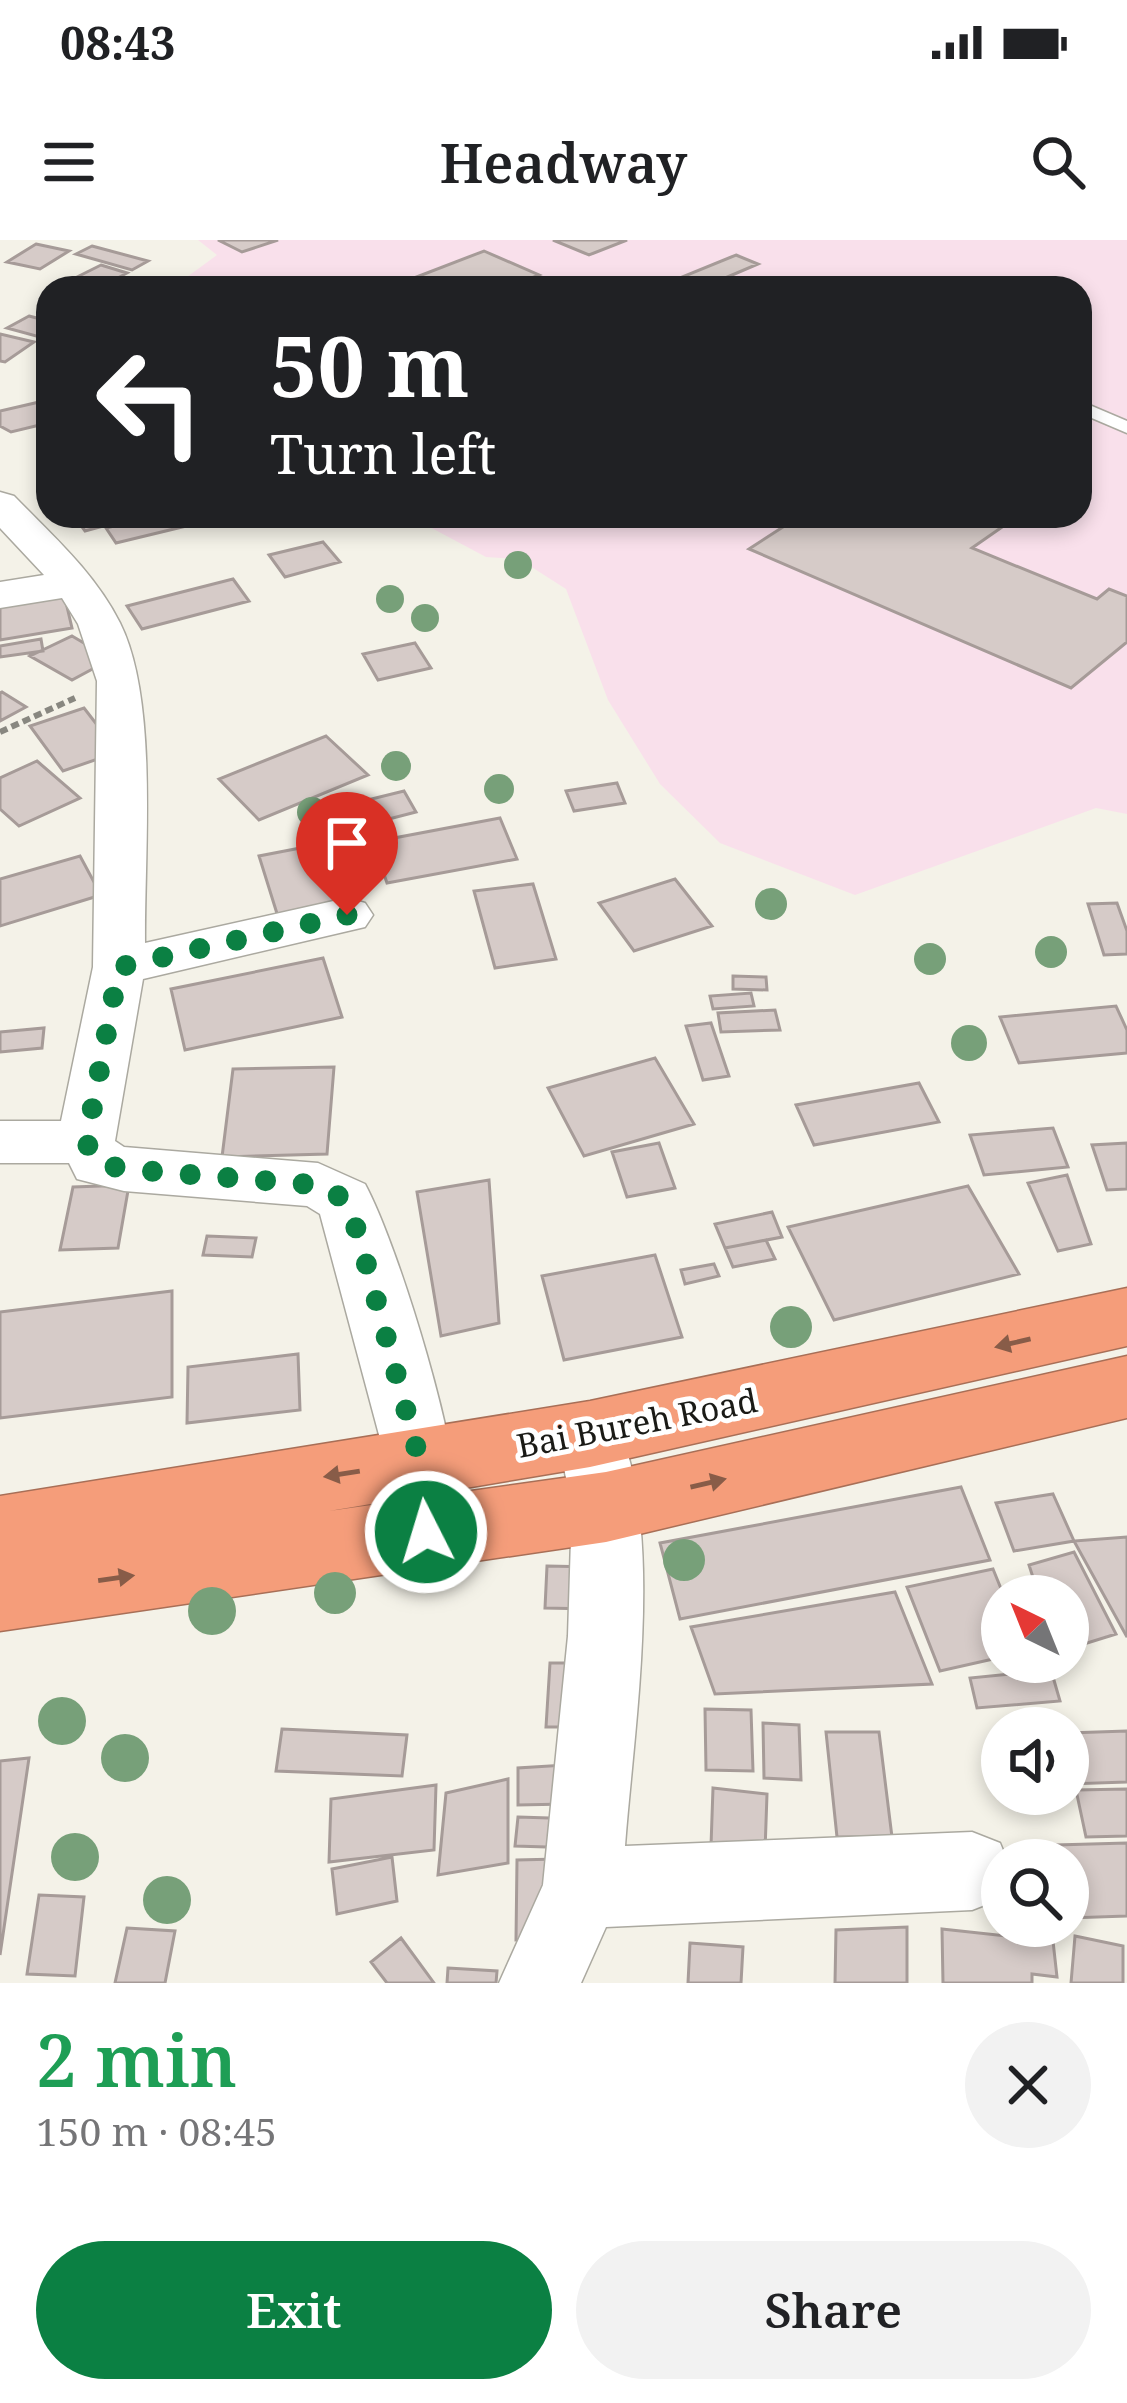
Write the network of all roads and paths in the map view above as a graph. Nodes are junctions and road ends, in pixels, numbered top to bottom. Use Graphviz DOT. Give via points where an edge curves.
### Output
graph roads {
  1 [pos="1092,412"];
  2 [pos="1127,428"];
  3 [pos="0,504"];
  4 [pos="74,583"];
  5 [pos="0,595"];
  6 [pos="119,681"];
  7 [pos="0,732"];
  8 [pos="347,915"];
  9 [pos="119,967"];
  10 [pos="0,1142"];
  11 [pos="86,1142"];
  12 [pos="1127,1317"];
  13 [pos="1127,1387"];
  14 [pos="598,1470"];
  15 [pos="423,1497"];
  16 [pos="0,1531"];
  17 [pos="0,1594"];
  18 [pos="972,1871"];
  19 [pos="582,1888"];
  20 [pos="540,1983"];
  1 -- 2 [label="lane"];
  3 -- 4 [label="street"];
  4 -- 5 [label="street"];
  4 -- 6 [label="street"];
  6 -- 7 [label="path"];
  6 -- 9 [label="street"];
  8 -- 9 [label="street"];
  9 -- 11 [label="street"];
  10 -- 11 [label="street"];
  11 -- 15 [label="street" via="98,1163 124,1169 318,1185 344,1199"];
  12 -- 14 [label="highway, Bai Bureh Road, one-way"];
  14 -- 13 [label="highway, Bai Bureh Road, one-way"];
  14 -- 15 [label="highway, Bai Bureh Road"];
  14 -- 19 [label="street" via="604,1636"];
  15 -- 16 [label="highway, Bai Bureh Road, one-way"];
  17 -- 15 [label="highway, Bai Bureh Road, one-way"];
  18 -- 19 [label="street"];
  19 -- 20 [label="street"];
}
